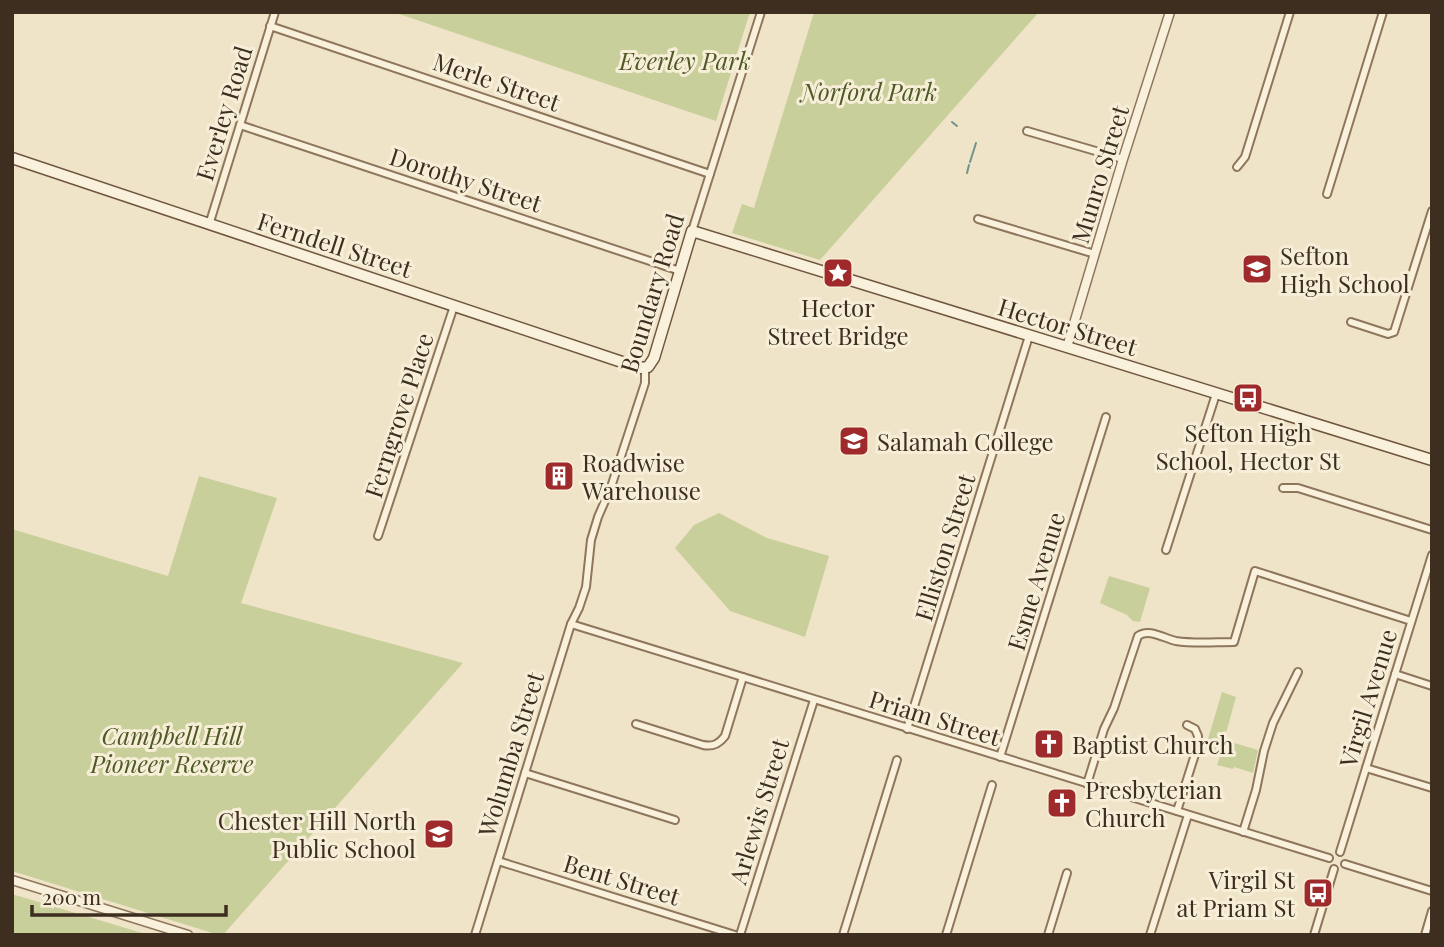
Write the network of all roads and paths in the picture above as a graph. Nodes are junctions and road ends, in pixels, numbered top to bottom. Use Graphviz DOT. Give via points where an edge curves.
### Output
graph roads {
  1 [pos="275,12"];
  2 [pos="761,12"];
  3 [pos="1170,12"];
  4 [pos="1290,12"];
  5 [pos="1383,12"];
  6 [pos="271,26"];
  7 [pos="240,125"];
  8 [pos="1027,131"];
  9 [pos="12,158"];
  10 [pos="1123,159"];
  11 [pos="1237,167"];
  12 [pos="710,174"];
  13 [pos="1327,194"];
  14 [pos="1432,211"];
  15 [pos="978,219"];
  16 [pos="209,225"];
  17 [pos="692,231"];
  18 [pos="1095,254"];
  19 [pos="680,271"];
  20 [pos="454,306"];
  21 [pos="1351,323"];
  22 [pos="1029,335"];
  23 [pos="1067,347"];
  24 [pos="645,368"];
  25 [pos="1216,394"];
  26 [pos="1106,417"];
  27 [pos="1432,460"];
  28 [pos="1283,488"];
  29 [pos="1432,530"];
  30 [pos="378,536"];
  31 [pos="1166,550"];
  32 [pos="1432,555"];
  33 [pos="586,587"];
  34 [pos="1422,588"];
  35 [pos="1432,591"];
  36 [pos="1411,621"];
  37 [pos="571,624"];
  38 [pos="1298,672"];
  39 [pos="1395,674"];
  40 [pos="743,677"];
  41 [pos="1432,686"];
  42 [pos="814,699"];
  43 [pos="636,724"];
  44 [pos="1187,725"];
  45 [pos="907,729"];
  46 [pos="1000,757"];
  47 [pos="897,760"];
  48 [pos="1366,768"];
  49 [pos="525,773"];
  50 [pos="1087,784"];
  51 [pos="992,785"];
  52 [pos="1432,788"];
  53 [pos="1177,811"];
  54 [pos="1188,815"];
  55 [pos="675,820"];
  56 [pos="1243,832"];
  57 [pos="1340,852"];
  58 [pos="1329,858"];
  59 [pos="498,861"];
  60 [pos="1345,864"];
  61 [pos="1334,869"];
  62 [pos="1067,873"];
  63 [pos="12,880"];
  64 [pos="1432,891"];
  65 [pos="1432,911"];
  66 [pos="187,935"];
  67 [pos="475,935"];
  68 [pos="737,935"];
  69 [pos="843,935"];
  70 [pos="946,935"];
  71 [pos="1048,935"];
  72 [pos="1150,935"];
  73 [pos="1314,935"];
  74 [pos="1425,935"];
  1 -- 6 [label="street, Everley Road"];
  2 -- 12 [label="street, Boundary Road"];
  3 -- 10 [label="street, Munro Street"];
  4 -- 11 [label="street" via="1245,157"];
  5 -- 13 [label="street"];
  6 -- 7 [label="street, Everley Road"];
  6 -- 12 [label="street, Merle Street"];
  7 -- 16 [label="street, Everley Road"];
  7 -- 19 [label="street, Dorothy Street"];
  8 -- 10 [label="street"];
  9 -- 16 [label="main road, Ferndell Street"];
  10 -- 18 [label="street, Munro Street"];
  12 -- 17 [label="street, Boundary Road"];
  14 -- 21 [label="street" via="1394,332"];
  15 -- 18 [label="street"];
  16 -- 20 [label="main road, Ferndell Street"];
  17 -- 19 [label="main road, Boundary Road"];
  17 -- 22 [label="main road, Hector Street"];
  18 -- 23 [label="street, Munro Street"];
  19 -- 24 [label="main road, Boundary Road" via="654,358"];
  20 -- 24 [label="main road, Ferndell Street"];
  20 -- 30 [label="street, Ferngrove Place"];
  22 -- 23 [label="main road, Hector Street"];
  22 -- 45 [label="street, Elliston Street"];
  23 -- 25 [label="main road, Hector Street"];
  24 -- 33 [label="street, Boundary Road" via="645,383 591,540"];
  25 -- 27 [label="main road, Hector Street"];
  25 -- 31 [label="street"];
  26 -- 46 [label="street, Esme Avenue"];
  28 -- 29 [label="street" via="1298,488"];
  32 -- 34 [label="street, Virgil Avenue"];
  33 -- 37 [label="street, Wolumba Street"];
  34 -- 35 [label="street"];
  34 -- 36 [label="street, Virgil Avenue"];
  36 -- 39 [label="street, Virgil Avenue"];
  36 -- 50 [label="street" via="1255,571 1234,642 1177,641 1148,632 1138,636"];
  37 -- 40 [label="street, Priam Street"];
  37 -- 49 [label="street, Wolumba Street"];
  38 -- 56 [label="street" via="1273,723"];
  39 -- 41 [label="street"];
  39 -- 48 [label="street, Virgil Avenue"];
  40 -- 42 [label="street, Priam Street"];
  40 -- 43 [label="street" via="725,736 716,745"];
  42 -- 45 [label="street, Priam Street"];
  42 -- 68 [label="street, Arlewis Street"];
  44 -- 53 [label="street" via="1195,729 1198,741"];
  45 -- 46 [label="street, Priam Street"];
  46 -- 50 [label="street, Priam Street"];
  47 -- 69 [label="street"];
  48 -- 52 [label="street"];
  48 -- 57 [label="street, Virgil Avenue"];
  49 -- 55 [label="street"];
  49 -- 59 [label="street, Wolumba Street"];
  50 -- 53 [label="street, Priam Street"];
  51 -- 70 [label="street"];
  53 -- 54 [label="street, Priam Street"];
  54 -- 56 [label="street, Priam Street"];
  54 -- 72 [label="street"];
  56 -- 58 [label="street, Priam Street"];
  57 -- 58 [label="street"];
  57 -- 60 [label="street"];
  58 -- 61 [label="street"];
  59 -- 67 [label="street, Wolumba Street"];
  59 -- 68 [label="street, Bent Street"];
  60 -- 61 [label="street"];
  60 -- 64 [label="street"];
  61 -- 73 [label="street"];
  62 -- 71 [label="street"];
  63 -- 66 [label="street"];
  65 -- 74 [label="street"];
}
